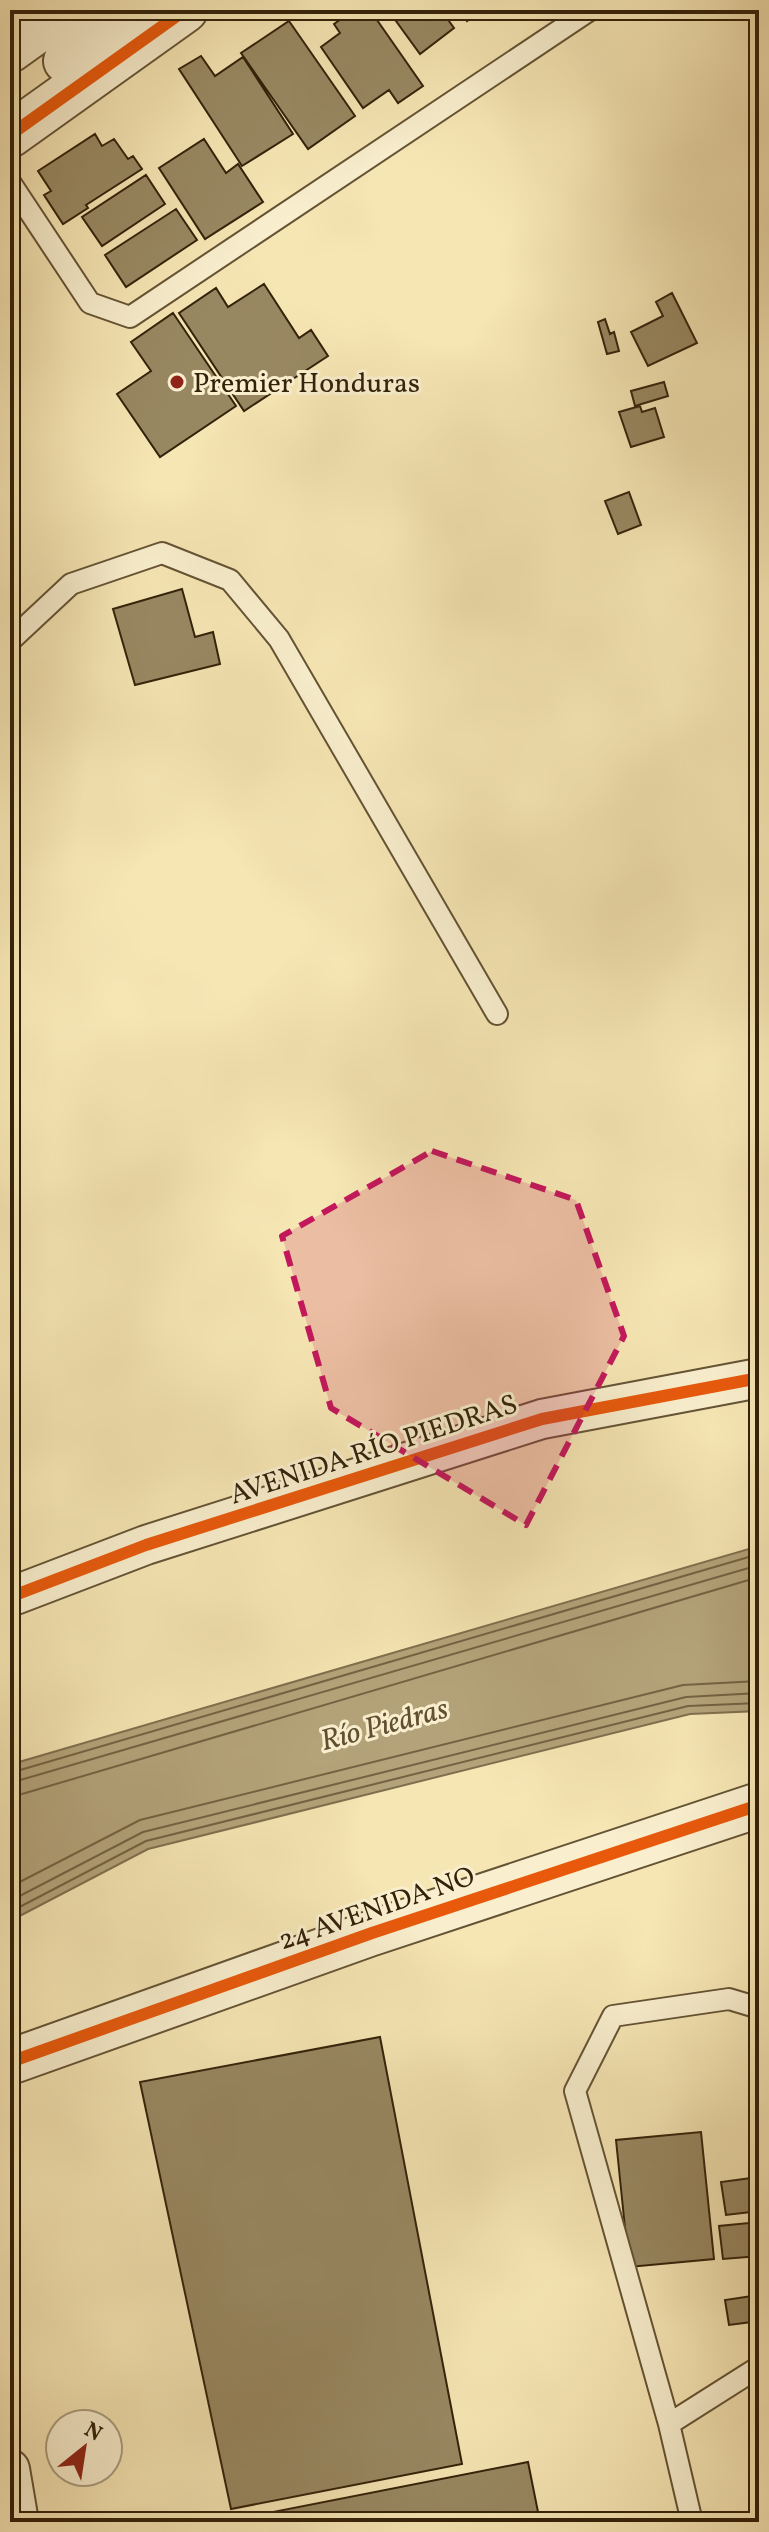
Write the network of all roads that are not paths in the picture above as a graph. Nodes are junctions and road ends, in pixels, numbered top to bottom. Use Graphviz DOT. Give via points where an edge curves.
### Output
graph roads {
  1 [pos="66,10"];
  2 [pos="131,10"];
  3 [pos="185,10"];
  4 [pos="590,10"];
  5 [pos="10,50"];
  6 [pos="10,135"];
  7 [pos="10,182"];
  8 [pos="10,641"];
  9 [pos="497,1014"];
  10 [pos="759,1378"];
  11 [pos="10,1597"];
  12 [pos="759,1805"];
  13 [pos="759,2008"];
  14 [pos="10,2062"];
  15 [pos="759,2367"];
  16 [pos="669,2424"];
  17 [pos="10,2469"];
  18 [pos="19,2522"];
  19 [pos="692,2522"];
  1 -- 5 [label="street"];
  2 -- 6 [label="street" via="39,82 22,104"];
  3 -- 6 [label="street"];
  4 -- 7 [label="lane" via="130,317 90,303"];
  8 -- 9 [label="lane" via="71,584 162,553 230,580 279,639"];
  10 -- 11 [label="street, AVENIDA RÍO PIEDRAS" via="542,1419 146,1545"];
  12 -- 14 [label="street, 24 AVENIDA NO" via="372,1933"];
  13 -- 16 [label="lane" via="729,1999 613,2016 575,2091"];
  15 -- 16 [label="lane"];
  16 -- 19 [label="lane"];
  17 -- 18 [label="street"];
}
